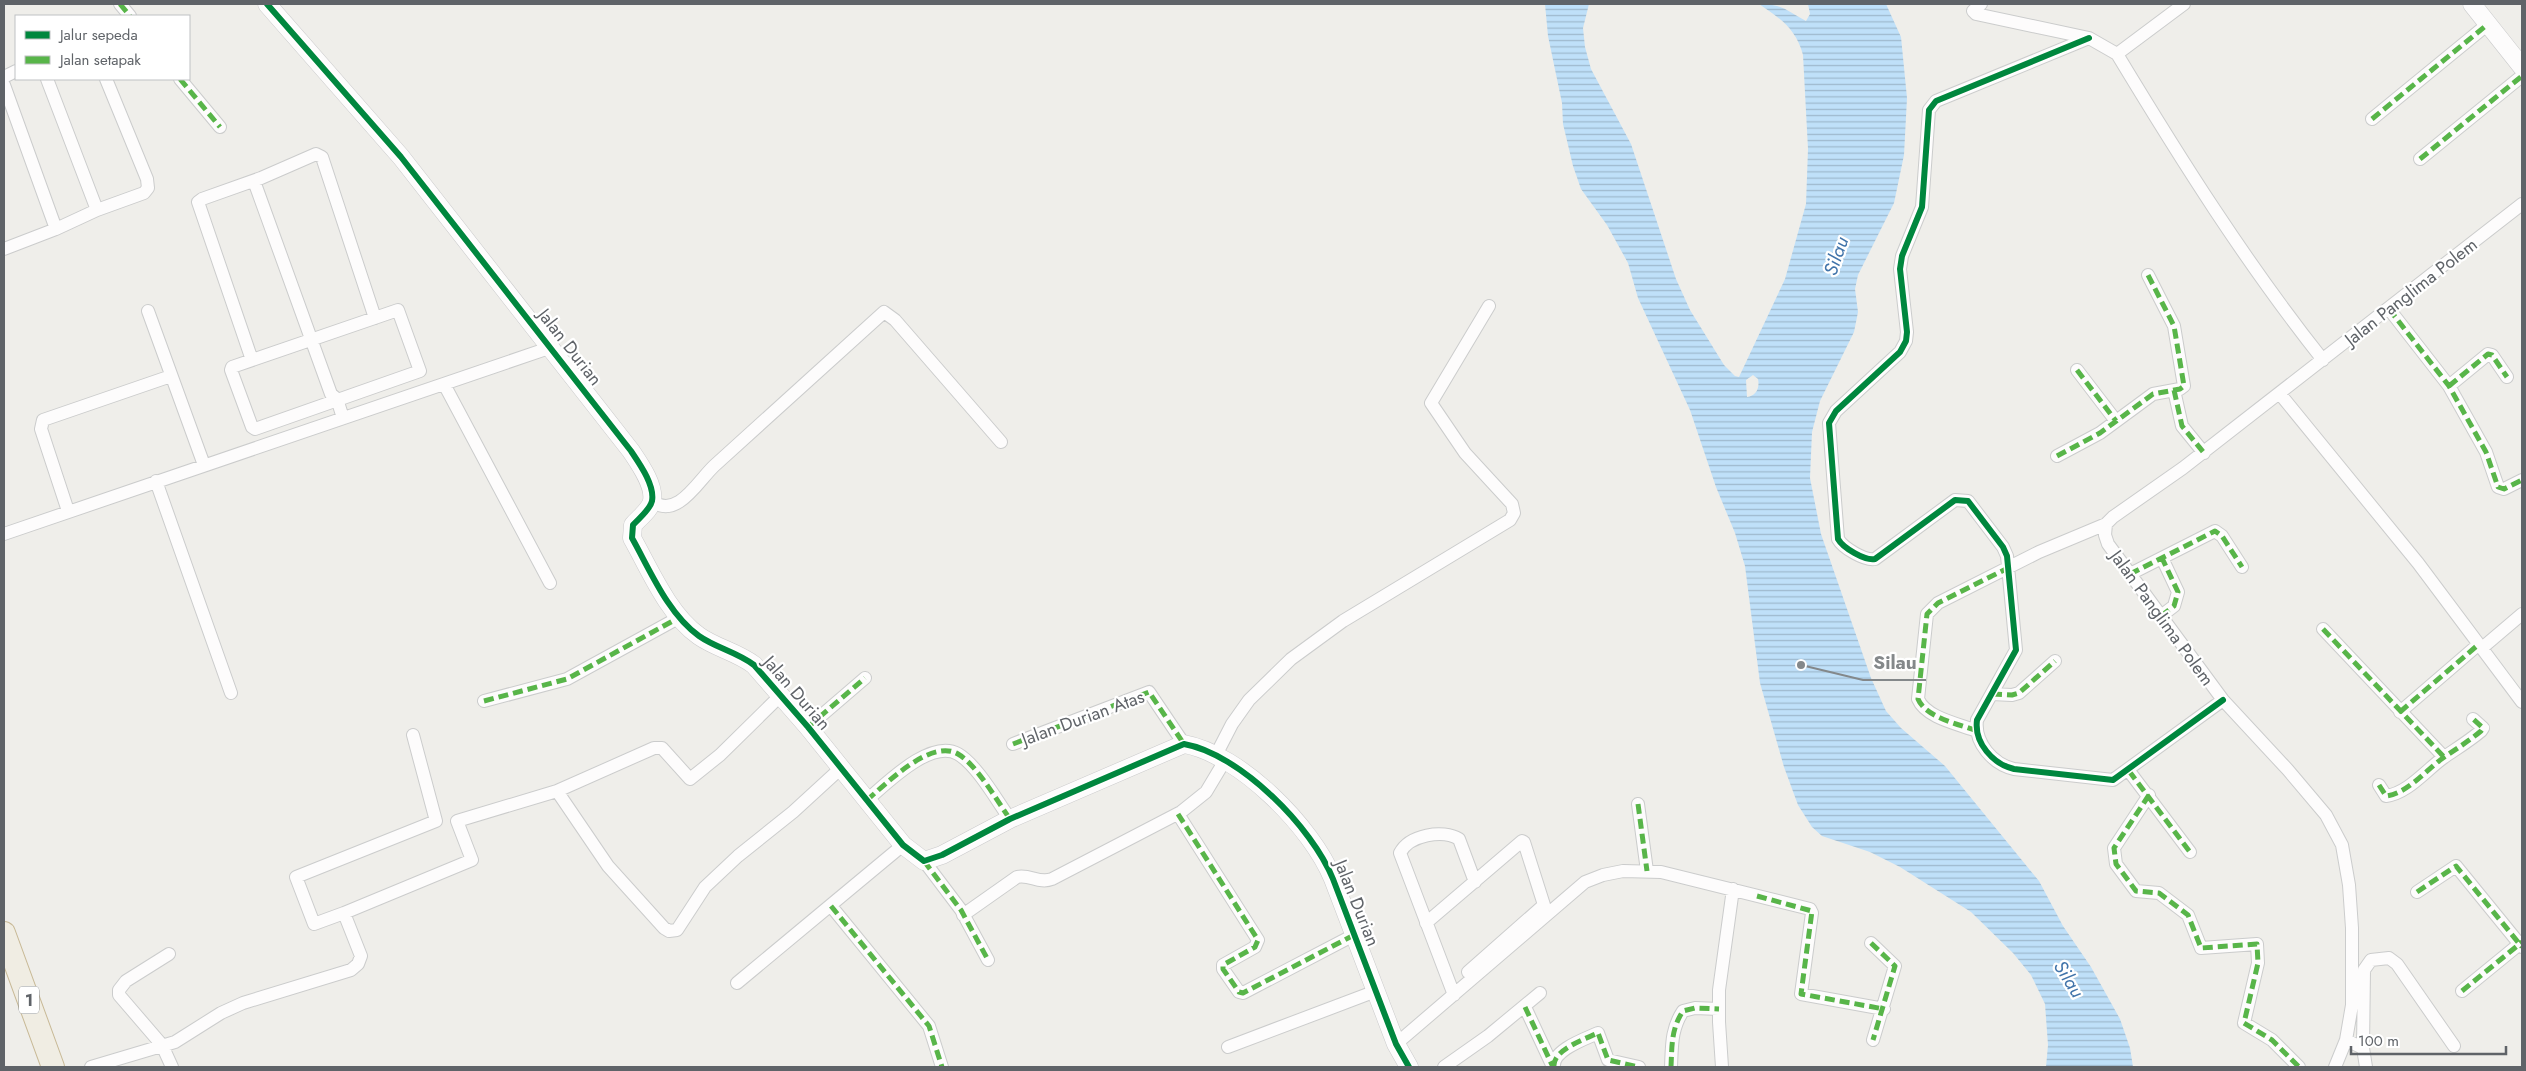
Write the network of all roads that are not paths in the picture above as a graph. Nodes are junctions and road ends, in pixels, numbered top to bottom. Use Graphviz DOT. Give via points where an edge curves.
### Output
graph roads {
  1 [pos="120,4"];
  2 [pos="267,4"];
  3 [pos="1981,4"];
  4 [pos="2184,4"];
  5 [pos="2472,4"];
  6 [pos="129,15"];
  7 [pos="2488,24"];
  8 [pos="2089,38"];
  9 [pos="2117,54"];
  10 [pos="2522,67"];
  11 [pos="2522,76"];
  12 [pos="47,80"];
  13 [pos="106,80"];
  14 [pos="181,80"];
  15 [pos="4,85"];
  16 [pos="2372,119"];
  17 [pos="220,127"];
  18 [pos="2420,159"];
  19 [pos="258,180"];
  20 [pos="2522,204"];
  21 [pos="97,210"];
  22 [pos="56,229"];
  23 [pos="4,249"];
  24 [pos="2148,275"];
  25 [pos="1490,306"];
  26 [pos="2389,309"];
  27 [pos="148,311"];
  28 [pos="376,318"];
  29 [pos="315,339"];
  30 [pos="552,347"];
  31 [pos="252,360"];
  32 [pos="2323,360"];
  33 [pos="2077,370"];
  34 [pos="171,376"];
  35 [pos="2507,377"];
  36 [pos="444,384"];
  37 [pos="2449,386"];
  38 [pos="2174,390"];
  39 [pos="2280,394"];
  40 [pos="337,400"];
  41 [pos="343,418"];
  42 [pos="2116,421"];
  43 [pos="1001,442"];
  44 [pos="2204,453"];
  45 [pos="2057,456"];
  46 [pos="204,465"];
  47 [pos="156,482"];
  48 [pos="2521,483"];
  49 [pos="652,501"];
  50 [pos="68,511"];
  51 [pos="2106,524"];
  52 [pos="4,534"];
  53 [pos="2162,558"];
  54 [pos="2242,567"];
  55 [pos="2008,568"];
  56 [pos="2130,574"];
  57 [pos="550,583"];
  58 [pos="2522,614"];
  59 [pos="2161,616"];
  60 [pos="680,617"];
  61 [pos="2323,629"];
  62 [pos="2481,646"];
  63 [pos="2055,661"];
  64 [pos="865,678"];
  65 [pos="231,693"];
  66 [pos="1992,694"];
  67 [pos="781,695"];
  68 [pos="2222,700"];
  69 [pos="484,701"];
  70 [pos="2522,702"];
  71 [pos="2400,712"];
  72 [pos="2473,718"];
  73 [pos="808,727"];
  74 [pos="1977,731"];
  75 [pos="413,736"];
  76 [pos="1014,744"];
  77 [pos="1184,744"];
  78 [pos="2444,757"];
  79 [pos="1220,759"];
  80 [pos="841,768"];
  81 [pos="2129,771"];
  82 [pos="2379,785"];
  83 [pos="557,791"];
  84 [pos="2149,794"];
  85 [pos="867,800"];
  86 [pos="1638,804"];
  87 [pos="1178,814"];
  88 [pos="1010,819"];
  89 [pos="436,821"];
  90 [pos="457,821"];
  91 [pos="903,846"];
  92 [pos="2190,852"];
  93 [pos="924,861"];
  94 [pos="1647,871"];
  95 [pos="1475,882"];
  96 [pos="1733,890"];
  97 [pos="2417,892"];
  98 [pos="831,906"];
  99 [pos="344,912"];
  100 [pos="963,914"];
  101 [pos="1426,922"];
  102 [pos="4,933"];
  103 [pos="1354,935"];
  104 [pos="1871,943"];
  105 [pos="2521,944"];
  106 [pos="168,954"];
  107 [pos="988,960"];
  108 [pos="737,983"];
  109 [pos="1376,991"];
  110 [pos="1452,991"];
  111 [pos="2462,991"];
  112 [pos="1540,992"];
  113 [pos="1525,1006"];
  114 [pos="1719,1009"];
  115 [pos="1884,1009"];
  116 [pos="1873,1040"];
  117 [pos="2346,1040"];
  118 [pos="1396,1044"];
  119 [pos="162,1045"];
  120 [pos="2454,1046"];
  121 [pos="1228,1047"];
  122 [pos="2363,1048"];
  123 [pos="53,1067"];
  124 [pos="91,1067"];
  125 [pos="172,1067"];
  126 [pos="942,1067"];
  127 [pos="1409,1067"];
  128 [pos="1444,1067"];
  129 [pos="1554,1067"];
  130 [pos="1639,1067"];
  131 [pos="1671,1067"];
  132 [pos="1722,1067"];
  133 [pos="2299,1067"];
  134 [pos="2335,1067"];
  135 [pos="2366,1067"];
  1 -- 6 [label="street"];
  2 -- 30 [label="street, Jalan Durian" via="401,157"];
  3 -- 8 [label="street" via="1973,11 1976,14"];
  4 -- 9 [label="street"];
  5 -- 7 [label="street"];
  7 -- 10 [label="street"];
  7 -- 16 [label="street"];
  8 -- 9 [label="street"];
  8 -- 55 [label="street" via="1936,101 1931,106 1922,207 1900,269 1906,340 1900,352 1836,411 1829,423 1838,538 1842,544 1867,559 1875,559 1955,500 1964,500 2004,547"];
  9 -- 32 [label="street" via="2230,235"];
  11 -- 18 [label="street"];
  12 -- 21 [label="street"];
  13 -- 21 [label="street" via="148,188 144,193"];
  14 -- 17 [label="street"];
  15 -- 22 [label="street"];
  19 -- 28 [label="street" via="320,155"];
  19 -- 29 [label="street"];
  19 -- 31 [label="street" via="202,199 198,205"];
  20 -- 26 [label="street, Jalan Panglima Polem"];
  21 -- 22 [label="street"];
  22 -- 23 [label="street"];
  24 -- 38 [label="street" via="2174,326 2185,384"];
  25 -- 79 [label="street" via="1431,403 1466,453 1512,504 1514,513 1510,520 1343,621 1291,659 1249,700 1232,724"];
  26 -- 32 [label="street, Jalan Panglima Polem"];
  26 -- 37 [label="street"];
  27 -- 34 [label="street"];
  28 -- 29 [label="street"];
  28 -- 40 [label="street" via="399,310 421,370"];
  29 -- 31 [label="street"];
  29 -- 40 [label="street" via="331,394"];
  30 -- 36 [label="street"];
  30 -- 49 [label="street, Jalan Durian" via="631,451 652,491"];
  31 -- 40 [label="street" via="231,370 253,428"];
  32 -- 39 [label="street, Jalan Panglima Polem"];
  33 -- 42 [label="street"];
  34 -- 46 [label="street"];
  34 -- 50 [label="street" via="43,420 41,429"];
  35 -- 37 [label="street" via="2488,354"];
  36 -- 41 [label="street"];
  36 -- 57 [label="street"];
  37 -- 48 [label="street" via="2486,452 2498,487 2504,489"];
  38 -- 42 [label="street" via="2153,394"];
  38 -- 44 [label="street" via="2182,426"];
  39 -- 44 [label="street, Jalan Panglima Polem"];
  39 -- 62 [label="street" via="2418,563"];
  40 -- 41 [label="street"];
  41 -- 46 [label="street"];
  42 -- 45 [label="street"];
  43 -- 49 [label="street" via="895,320 884,312 699,480 687,498 667,507"];
  44 -- 51 [label="street, Jalan Panglima Polem"];
  46 -- 47 [label="street"];
  47 -- 50 [label="street"];
  47 -- 65 [label="street"];
  49 -- 60 [label="street, Jalan Durian" via="632,525 632,538"];
  50 -- 52 [label="street"];
  51 -- 55 [label="street"];
  51 -- 56 [label="street, Jalan Panglima Polem" via="2108,544"];
  53 -- 54 [label="street" via="2216,531"];
  53 -- 56 [label="street"];
  53 -- 59 [label="street" via="2178,592 2174,606"];
  55 -- 66 [label="street" via="2016,650"];
  55 -- 74 [label="street" via="1938,603 1927,614 1918,699 1929,712"];
  56 -- 59 [label="street, Jalan Panglima Polem"];
  58 -- 62 [label="street"];
  59 -- 68 [label="street, Jalan Panglima Polem"];
  60 -- 67 [label="street, Jalan Durian" via="700,636 746,658"];
  60 -- 69 [label="street" via="567,679"];
  61 -- 71 [label="street"];
  62 -- 70 [label="street"];
  62 -- 71 [label="street"];
  63 -- 66 [label="street" via="2020,693"];
  64 -- 73 [label="street"];
  66 -- 74 [label="street" via="1977,720"];
  67 -- 73 [label="street, Jalan Durian"];
  67 -- 83 [label="street" via="720,755 690,779 658,747"];
  68 -- 81 [label="street"];
  68 -- 117 [label="street, Jalan Panglima Polem" via="2326,815 2342,845 2352,928 2352,1005"];
  71 -- 78 [label="street"];
  72 -- 78 [label="street" via="2483,728 2482,731"];
  73 -- 80 [label="street, Jalan Durian"];
  74 -- 81 [label="street" via="1992,758 2007,768 2113,780"];
  75 -- 89 [label="street"];
  76 -- 77 [label="street, Jalan Durian Atas" via="1149,692"];
  77 -- 79 [label="street, Jalan Durian" via="1201,748"];
  77 -- 88 [label="street"];
  78 -- 82 [label="street" via="2396,795 2386,796"];
  79 -- 87 [label="street" via="1206,792"];
  79 -- 103 [label="street, Jalan Durian" via="1258,781 1313,842 1328,866"];
  80 -- 83 [label="street" via="704,887 677,930 669,931 608,866"];
  80 -- 85 [label="street, Jalan Durian"];
  81 -- 84 [label="street"];
  83 -- 90 [label="street"];
  84 -- 92 [label="street"];
  84 -- 133 [label="street" via="2114,848 2116,864 2136,891 2159,893 2188,915 2201,948 2258,945 2258,963 2244,1023 2272,1040"];
  85 -- 88 [label="street" via="926,755 947,750 957,753 969,763"];
  85 -- 91 [label="street, Jalan Durian"];
  86 -- 94 [label="street"];
  87 -- 100 [label="street" via="1052,879 1039,881 1017,877"];
  87 -- 103 [label="street" via="1258,940 1255,947 1223,965 1239,992 1243,993"];
  88 -- 93 [label="street" via="942,855"];
  89 -- 90 [label="street" via="455,816"];
  89 -- 99 [label="street" via="296,877 314,924"];
  90 -- 99 [label="street" via="472,860"];
  91 -- 93 [label="street, Jalan Durian"];
  91 -- 98 [label="street"];
  93 -- 100 [label="street"];
  94 -- 96 [label="street"];
  94 -- 110 [label="street" via="1623,871 1585,882"];
  95 -- 101 [label="street"];
  95 -- 101 [label="street" via="1459,839 1454,836 1416,838 1406,845 1400,853"];
  95 -- 110 [label="street" via="1523,841 1544,905"];
  96 -- 114 [label="street"];
  96 -- 115 [label="street" via="1812,911 1801,994"];
  97 -- 105 [label="street" via="2456,866"];
  98 -- 108 [label="street"];
  98 -- 126 [label="street" via="929,1026"];
  99 -- 119 [label="street" via="361,956 351,970 243,1003 175,1042"];
  100 -- 107 [label="street"];
  101 -- 110 [label="street"];
  102 -- 123 [label="highway, 1"];
  103 -- 109 [label="street, Jalan Durian"];
  104 -- 115 [label="street" via="1895,966"];
  105 -- 111 [label="street"];
  106 -- 119 [label="street" via="126,981 119,990 119,995"];
  109 -- 118 [label="street, Jalan Durian"];
  109 -- 121 [label="street"];
  110 -- 118 [label="street"];
  112 -- 113 [label="street"];
  113 -- 128 [label="street"];
  113 -- 129 [label="street"];
  114 -- 131 [label="street" via="1683,1011 1675,1024"];
  114 -- 132 [label="street"];
  115 -- 116 [label="street"];
  117 -- 122 [label="street"];
  117 -- 134 [label="street, Jalan Panglima Polem"];
  118 -- 127 [label="street, Jalan Durian"];
  119 -- 124 [label="street"];
  119 -- 125 [label="street"];
  120 -- 122 [label="street" via="2390,958 2371,960 2364,970"];
  122 -- 135 [label="street"];
  129 -- 130 [label="street" via="1566,1049 1598,1033 1608,1060"];
}
